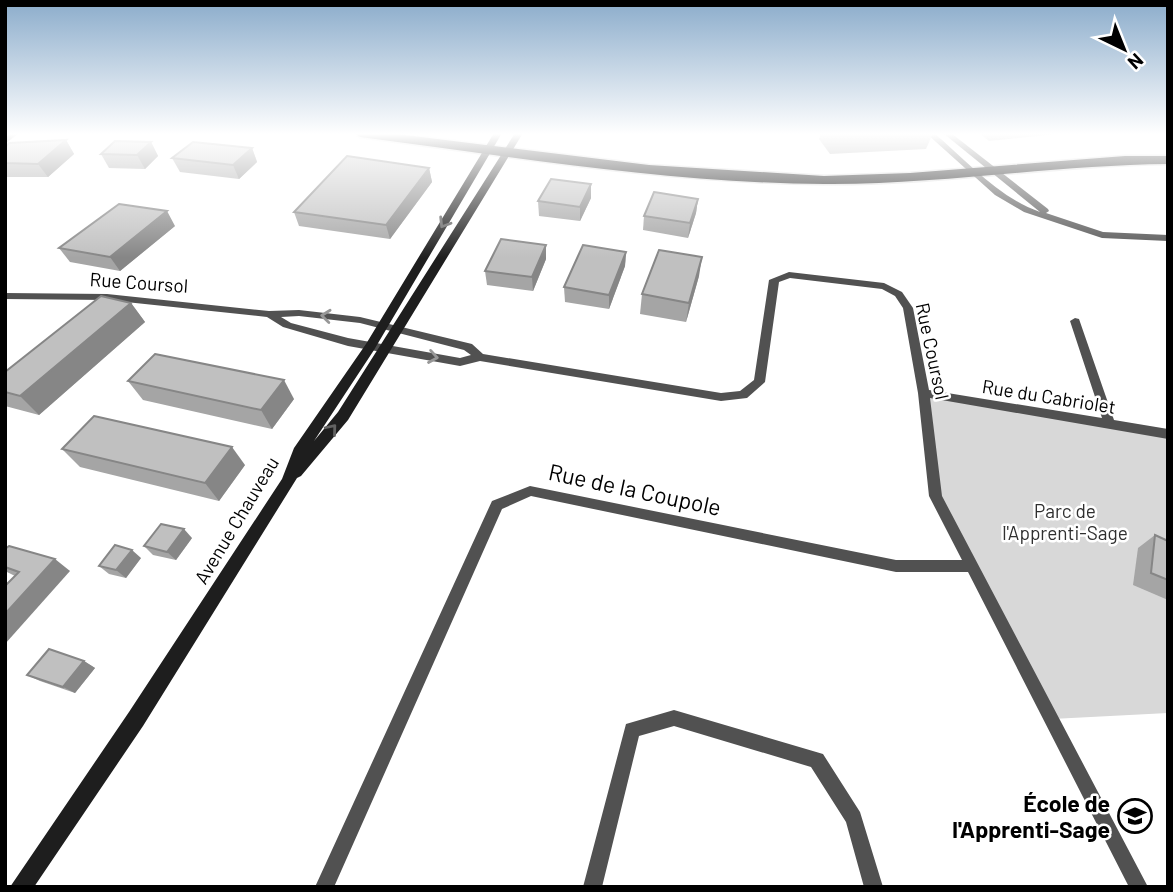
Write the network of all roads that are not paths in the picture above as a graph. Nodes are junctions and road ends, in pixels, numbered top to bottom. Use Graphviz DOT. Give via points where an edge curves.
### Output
graph roads {
  1 [pos="473,175"];
  2 [pos="494,175"];
  3 [pos="712,175"];
  4 [pos="890,175"];
  5 [pos="988,175"];
  6 [pos="992,175"];
  7 [pos="1061,222"];
  8 [pos="1168,238"];
  9 [pos="5,296"];
  10 [pos="269,314"];
  11 [pos="1075,321"];
  12 [pos="383,325"];
  13 [pos="399,328"];
  14 [pos="370,347"];
  15 [pos="386,349"];
  16 [pos="480,356"];
  17 [pos="923,393"];
  18 [pos="1109,423"];
  19 [pos="1168,434"];
  20 [pos="288,481"];
  21 [pos="972,566"];
  22 [pos="21,887"];
  23 [pos="324,887"];
  24 [pos="592,887"];
  25 [pos="874,887"];
  26 [pos="1139,887"];
  1 -- 12 [label="main road, Avenue Chauveau, one-way"];
  2 -- 13 [label="main road"];
  3 -- 4 [label="highway" via="826,180"];
  5 -- 7 [label="street" via="1010,202"];
  6 -- 7 [label="street"];
  7 -- 8 [label="street" via="1102,235"];
  9 -- 10 [label="street, Rue Coursol" via="113,298"];
  12 -- 10 [label="street, Rue Coursol, one-way" via="299,313"];
  10 -- 14 [label="street, Rue Coursol" via="288,325"];
  11 -- 18 [label="street"];
  12 -- 13 [label="street, Rue Coursol"];
  12 -- 14 [label="main road, Avenue Chauveau"];
  13 -- 15 [label="main road"];
  13 -- 16 [label="street, Rue Coursol" via="468,346"];
  14 -- 15 [label="street, Rue Coursol"];
  14 -- 20 [label="main road, Avenue Chauveau" via="299,452"];
  15 -- 16 [label="street, Rue Coursol, one-way" via="460,362"];
  20 -- 15 [label="main road, one-way" via="343,416"];
  16 -- 17 [label="street, Rue Coursol" via="721,397 743,395 760,382 774,280 811,276 884,286 899,294 908,308"];
  17 -- 18 [label="street, Rue du Cabriolet"];
  17 -- 21 [label="street, Rue Coursol" via="936,496"];
  18 -- 19 [label="street, Rue du Cabriolet"];
  20 -- 22 [label="main road, Avenue Chauveau" via="136,719"];
  21 -- 23 [label="street, Rue de la Coupole" via="896,566 530,491 497,505"];
  21 -- 26 [label="street, Rue Coursol"];
  24 -- 25 [label="street" via="632,730 674,718 817,760 854,818"];
}
